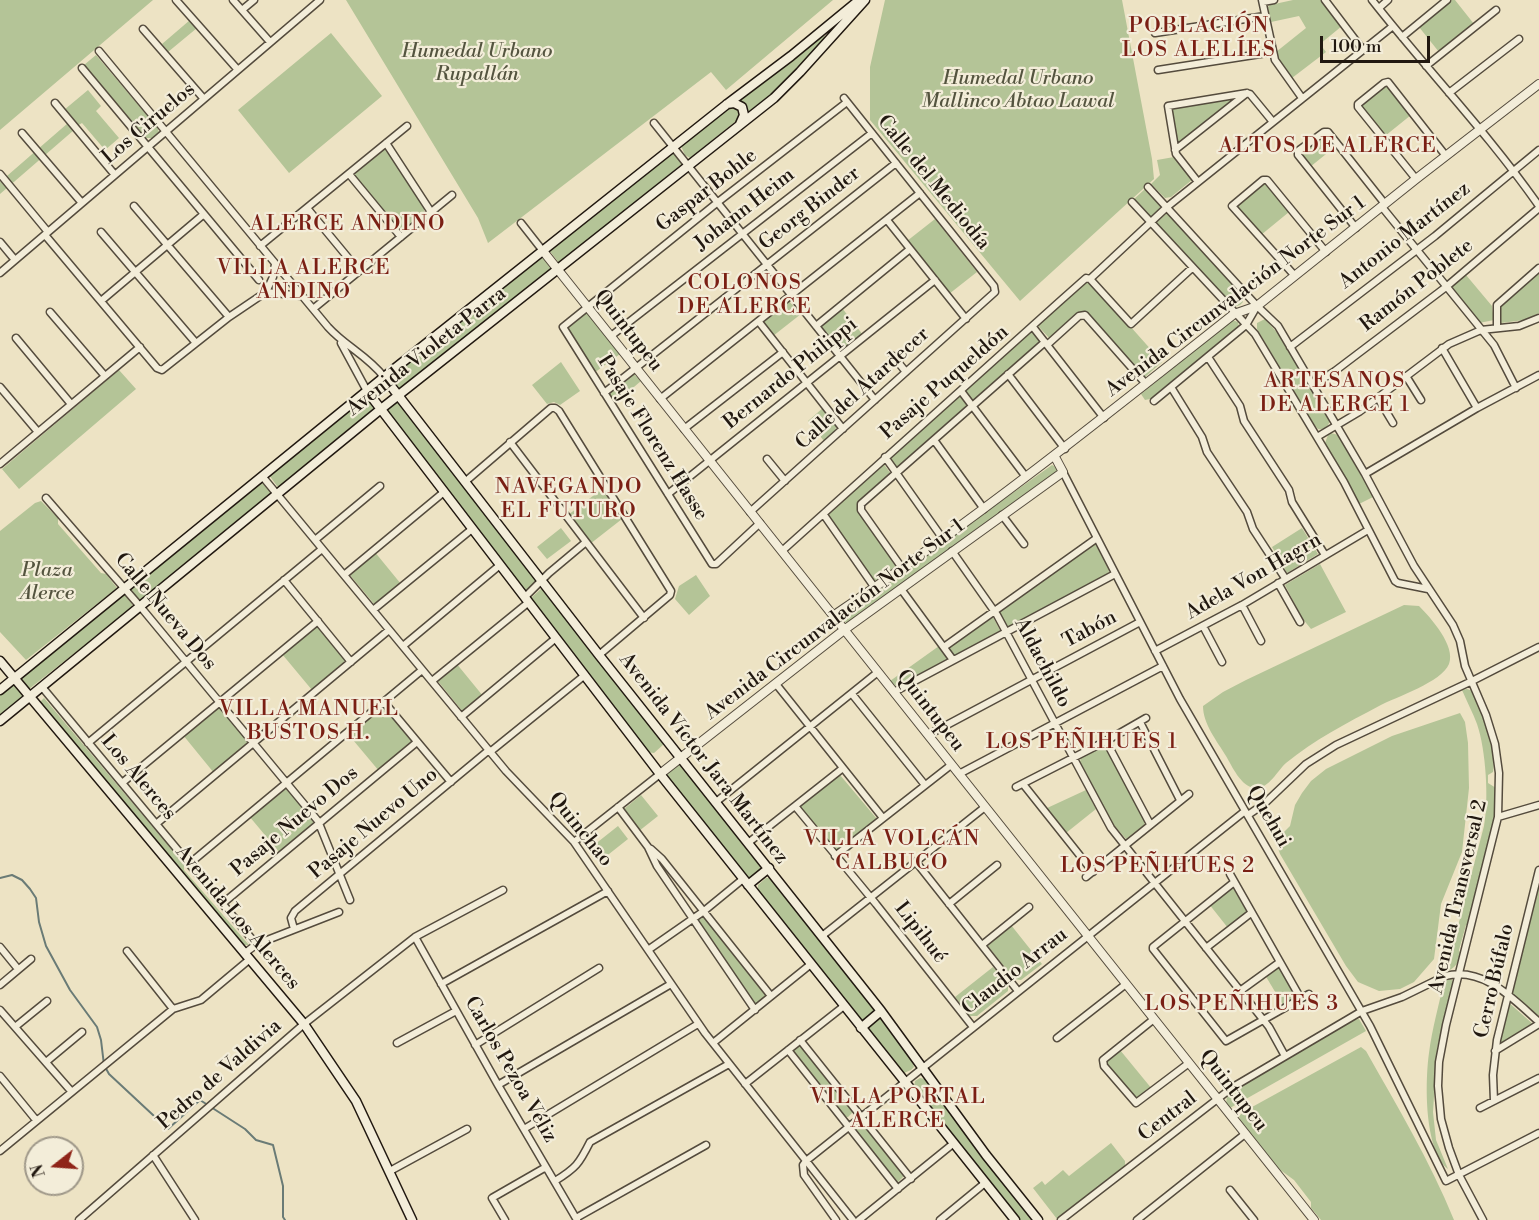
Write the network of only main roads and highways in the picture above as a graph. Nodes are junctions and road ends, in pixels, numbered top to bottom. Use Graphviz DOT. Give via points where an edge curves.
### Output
graph roads {
  1 [pos="859,0"];
  2 [pos="865,0"];
  3 [pos="726,105"];
  4 [pos="740,124"];
  5 [pos="384,377"];
  6 [pos="367,391"];
  7 [pos="399,395"];
  8 [pos="381,409"];
  9 [pos="0,661"];
  10 [pos="15,678"];
  11 [pos="0,690"];
  12 [pos="30,697"];
  13 [pos="0,721"];
  14 [pos="769,868"];
  15 [pos="745,882"];
  16 [pos="881,1011"];
  17 [pos="861,1028"];
  18 [pos="412,1220"];
  19 [pos="1015,1220"];
  20 [pos="1038,1220"];
  1 -- 3 [label="main road, Avenida Violeta Parra"];
  2 -- 4 [label="main road, Avenida Violeta Parra" via="784,89"];
  3 -- 4 [label="main road" via="735,103 742,107"];
  3 -- 5 [label="main road, Avenida Violeta Parra"];
  4 -- 7 [label="main road, Avenida Violeta Parra"];
  5 -- 6 [label="main road, Avenida Violeta Parra"];
  5 -- 7 [label="main road, Avenida Víctor Jara Martínez"];
  6 -- 8 [label="main road"];
  6 -- 10 [label="main road, Avenida Violeta Parra"];
  7 -- 8 [label="main road, Avenida Violeta Parra"];
  7 -- 14 [label="main road, Avenida Víctor Jara Martínez"];
  8 -- 12 [label="main road, Avenida Violeta Parra"];
  8 -- 15 [label="main road"];
  9 -- 10 [label="main road, Avenida Los Alerces"];
  10 -- 11 [label="main road, Avenida Violeta Parra"];
  10 -- 12 [label="main road, Avenida Los Alerces"];
  12 -- 13 [label="main road, Avenida Violeta Parra"];
  12 -- 18 [label="main road, Avenida Los Alerces" via="304,1024 356,1101"];
  14 -- 15 [label="main road"];
  14 -- 16 [label="main road, Avenida Víctor Jara Martínez"];
  15 -- 17 [label="main road"];
  16 -- 17 [label="main road"];
  16 -- 20 [label="main road, Avenida Víctor Jara Martínez"];
  17 -- 19 [label="main road"];
}
